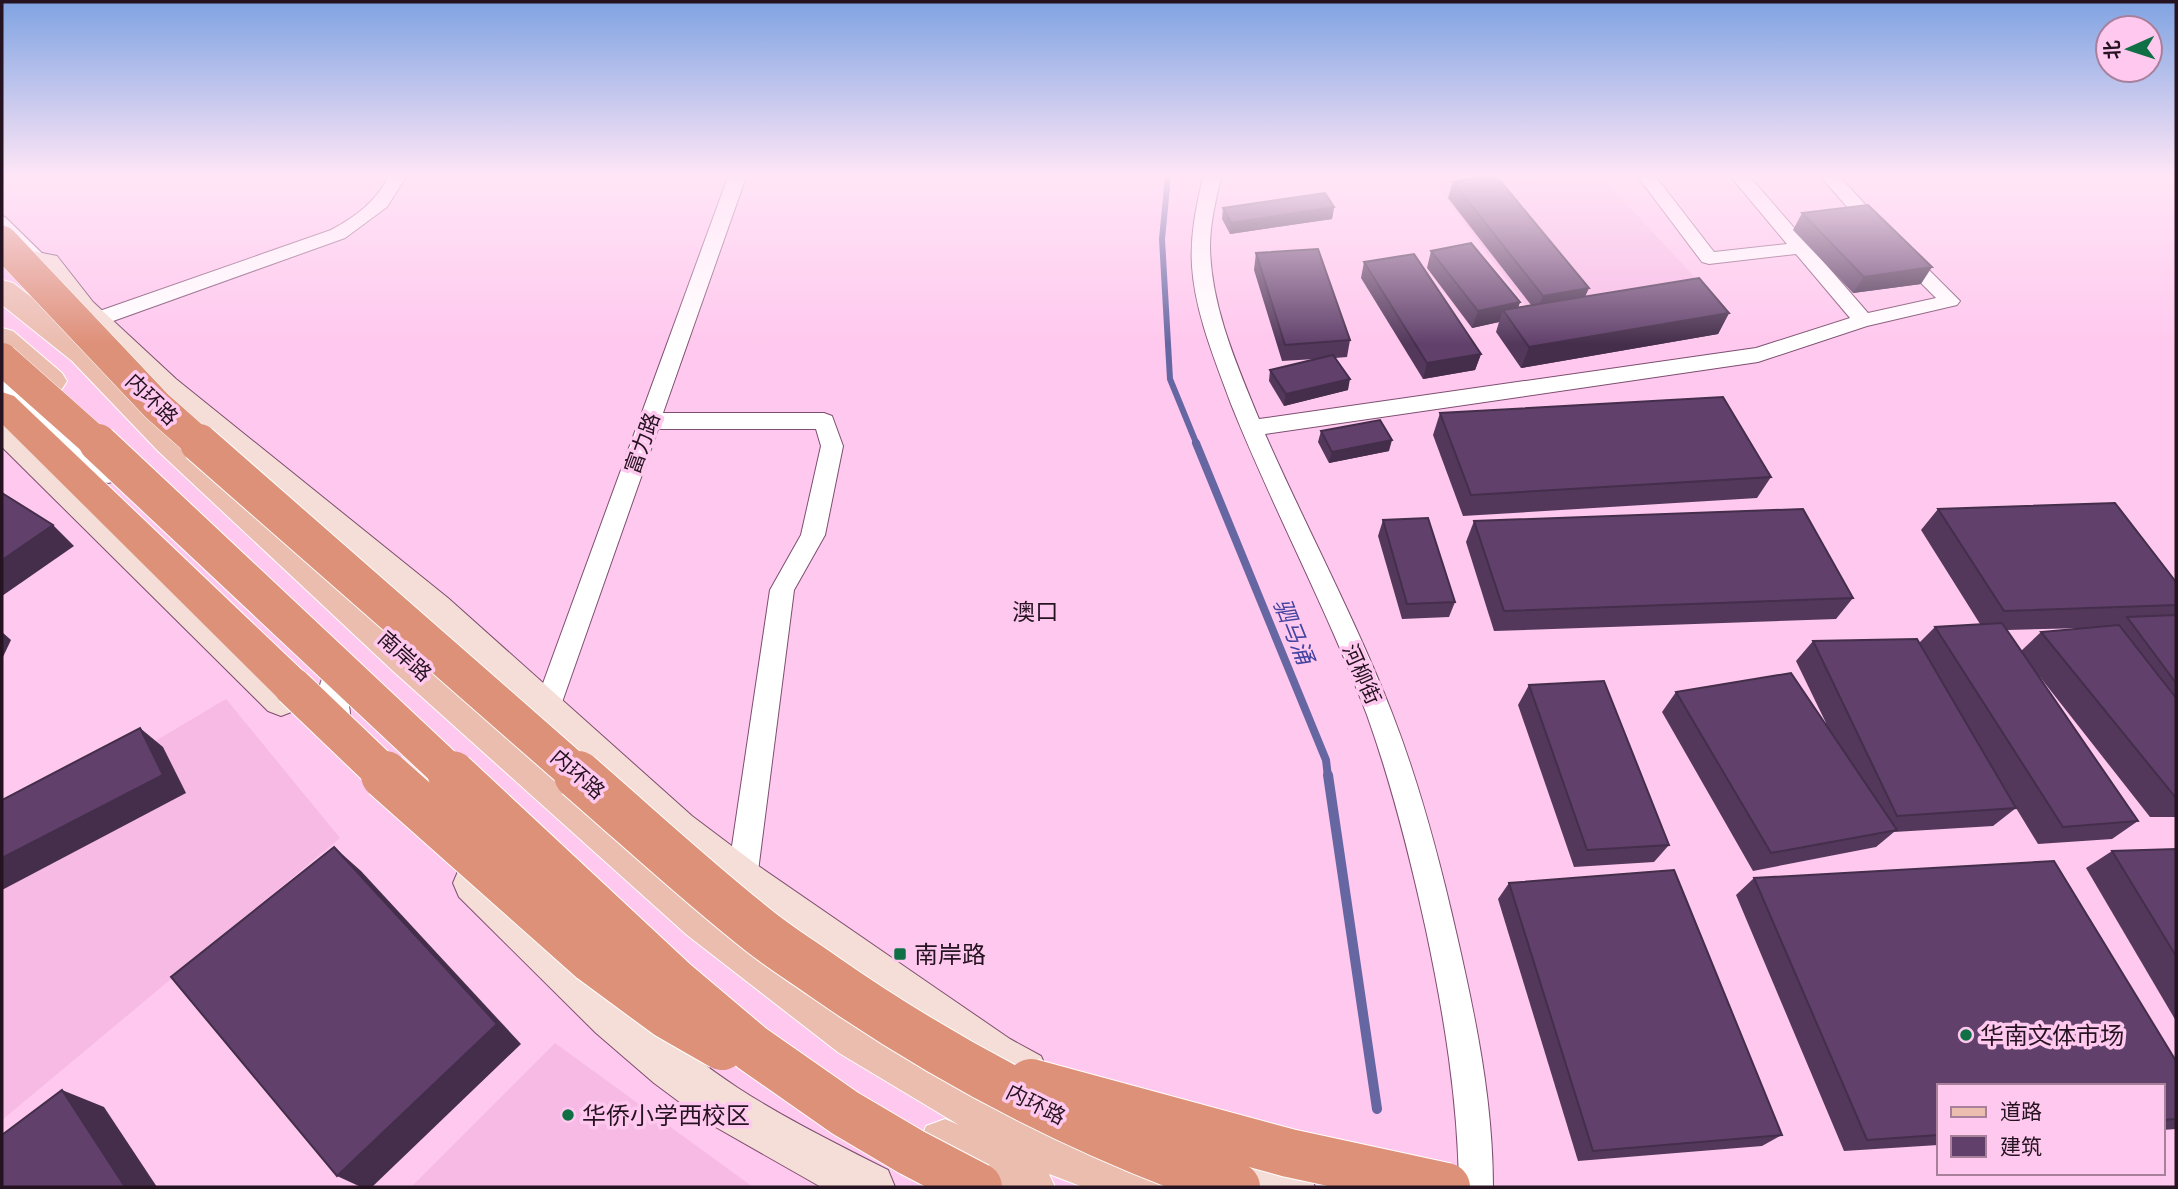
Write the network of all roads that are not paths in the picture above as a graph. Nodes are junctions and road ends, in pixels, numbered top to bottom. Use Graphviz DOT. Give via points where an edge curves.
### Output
graph roads {
  1 [pos="16,232"];
  2 [pos="340,232"];
  3 [pos="717,232"];
  4 [pos="1202,232"];
  5 [pos="1689,232"];
  6 [pos="1785,232"];
  7 [pos="1881,232"];
  8 [pos="2,242"];
  9 [pos="1798,248"];
  10 [pos="2,253"];
  11 [pos="47,262"];
  12 [pos="2,266"];
  13 [pos="2,282"];
  14 [pos="2,290"];
  15 [pos="95,320"];
  16 [pos="1864,321"];
  17 [pos="20,328"];
  18 [pos="2,359"];
  19 [pos="2,380"];
  20 [pos="2,404"];
  21 [pos="164,411"];
  22 [pos="650,421"];
  23 [pos="1252,428"];
  24 [pos="2,429"];
  25 [pos="235,444"];
  26 [pos="331,687"];
  27 [pos="398,706"];
  28 [pos="547,708"];
  29 [pos="342,757"];
  30 [pos="457,866"];
  31 [pos="584,877"];
  32 [pos="742,879"];
  33 [pos="704,919"];
  34 [pos="953,1061"];
  35 [pos="810,1077"];
  36 [pos="872,1187"];
  37 [pos="881,1187"];
  38 [pos="978,1187"];
  39 [pos="1028,1187"];
  40 [pos="1151,1187"];
  41 [pos="1236,1187"];
  42 [pos="1287,1187"];
  43 [pos="1446,1187"];
  44 [pos="1476,1187"];
  1 -- 11 [label="lane"];
  2 -- 15 [label="street"];
  3 -- 22 [label="street, 富力路"];
  4 -- 23 [label="street, 河柳街" via="1204,276 1220,342"];
  5 -- 9 [label="street" via="1709,258"];
  6 -- 9 [label="street"];
  7 -- 16 [label="street" via="1950,301"];
  8 -- 21 [label="highway, 内环路, bridge"];
  9 -- 16 [label="street"];
  10 -- 11 [label="main road"];
  11 -- 15 [label="main road"];
  12 -- 17 [label="main road"];
  13 -- 21 [label="highway, bridge"];
  14 -- 17 [label="main road, 南岸路"];
  15 -- 21 [label="main road"];
  16 -- 23 [label="street" via="1758,355"];
  17 -- 21 [label="main road"];
  17 -- 21 [label="main road, 南岸路" via="83,354"];
  17 -- 27 [label="main road, 南岸路" via="121,446"];
  18 -- 35 [label="highway, bridge" via="148,488 723,1025"];
  19 -- 26 [label="street"];
  20 -- 35 [label="highway, bridge" via="365,758 544,918 640,995 715,1043"];
  21 -- 25 [label="main road"];
  21 -- 25 [label="main road"];
  21 -- 33 [label="main road, 南岸路" via="407,659"];
  21 -- 34 [label="highway, 内环路, bridge" via="759,932"];
  22 -- 28 [label="street, 富力路"];
  22 -- 32 [label="street" via="824,421 832,446 813,535 782,590"];
  23 -- 44 [label="street, 河柳街" via="1379,712 1403,781 1464,1033 1473,1096"];
  24 -- 29 [label="main road"];
  25 -- 28 [label="main road" via="436,608"];
  26 -- 27 [label="street"];
  26 -- 29 [label="street"];
  27 -- 31 [label="main road, 南岸路"];
  28 -- 32 [label="main road" via="678,829"];
  29 -- 30 [label="main road"];
  30 -- 31 [label="main road"];
  30 -- 36 [label="main road" via="593,999 699,1089 753,1126"];
  31 -- 35 [label="main road, 南岸路"];
  32 -- 33 [label="street"];
  32 -- 42 [label="main road" via="1015,1067 1153,1137"];
  33 -- 40 [label="main road, 南岸路" via="857,1035 1065,1154"];
  34 -- 41 [label="highway, 内环路, bridge" via="1091,1132"];
  34 -- 43 [label="highway, bridge" via="1220,1137"];
  35 -- 37 [label="main road"];
  35 -- 38 [label="highway, bridge" via="914,1156"];
  35 -- 39 [label="main road, 南岸路"];
}
